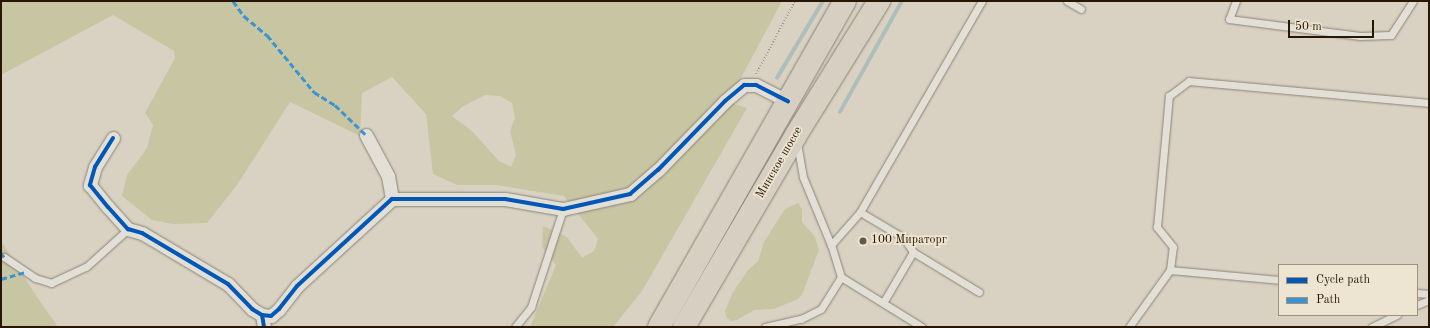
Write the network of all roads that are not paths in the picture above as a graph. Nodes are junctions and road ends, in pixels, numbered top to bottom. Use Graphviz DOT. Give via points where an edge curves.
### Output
graph roads {
  1 [pos="845,1"];
  2 [pos="879,1"];
  3 [pos="982,1"];
  4 [pos="1067,1"];
  5 [pos="1236,1"];
  6 [pos="1413,1"];
  7 [pos="1081,9"];
  8 [pos="788,101"];
  9 [pos="1429,103"];
  10 [pos="366,135"];
  11 [pos="796,135"];
  12 [pos="112,138"];
  13 [pos="392,198"];
  14 [pos="563,209"];
  15 [pos="860,212"];
  16 [pos="128,229"];
  17 [pos="832,245"];
  18 [pos="913,252"];
  19 [pos="4,257"];
  20 [pos="1170,270"];
  21 [pos="841,277"];
  22 [pos="1278,280"];
  23 [pos="979,292"];
  24 [pos="1418,293"];
  25 [pos="1429,294"];
  26 [pos="1429,300"];
  27 [pos="883,303"];
  28 [pos="1418,306"];
  29 [pos="1395,316"];
  30 [pos="263,321"];
  31 [pos="515,327"];
  32 [pos="659,327"];
  33 [pos="684,327"];
  34 [pos="765,327"];
  35 [pos="922,327"];
  36 [pos="1129,327"];
  37 [pos="1372,327"];
  1 -- 8 [label="highway, Минское шоссе"];
  2 -- 11 [label="highway, Минское шоссе"];
  3 -- 15 [label="lane"];
  4 -- 7 [label="lane"];
  5 -- 6 [label="lane" via="1229,19 1360,36 1391,35"];
  8 -- 14 [label="street" via="756,84 744,86 725,101 658,170 630,194"];
  8 -- 32 [label="highway, Минское шоссе"];
  9 -- 20 [label="lane" via="1188,81 1170,96 1157,227 1173,248"];
  10 -- 13 [label="street" via="388,176"];
  11 -- 17 [label="lane" via="803,176"];
  11 -- 33 [label="highway, Минское шоссе"];
  12 -- 16 [label="street" via="95,168 90,185"];
  13 -- 14 [label="street" via="505,199"];
  13 -- 30 [label="street" via="297,286 279,309"];
  14 -- 31 [label="lane" via="531,307"];
  15 -- 17 [label="lane"];
  15 -- 18 [label="lane" via="904,238"];
  16 -- 19 [label="lane" via="86,267 51,283 35,278"];
  16 -- 30 [label="street" via="142,233 228,284"];
  17 -- 21 [label="lane"];
  18 -- 23 [label="lane"];
  18 -- 27 [label="lane"];
  20 -- 22 [label="lane"];
  20 -- 36 [label="lane"];
  21 -- 27 [label="lane"];
  21 -- 34 [label="lane" via="821,310 801,319"];
  24 -- 25 [label="lane"];
  26 -- 28 [label="lane"];
  27 -- 35 [label="lane"];
  29 -- 37 [label="lane"];
}
